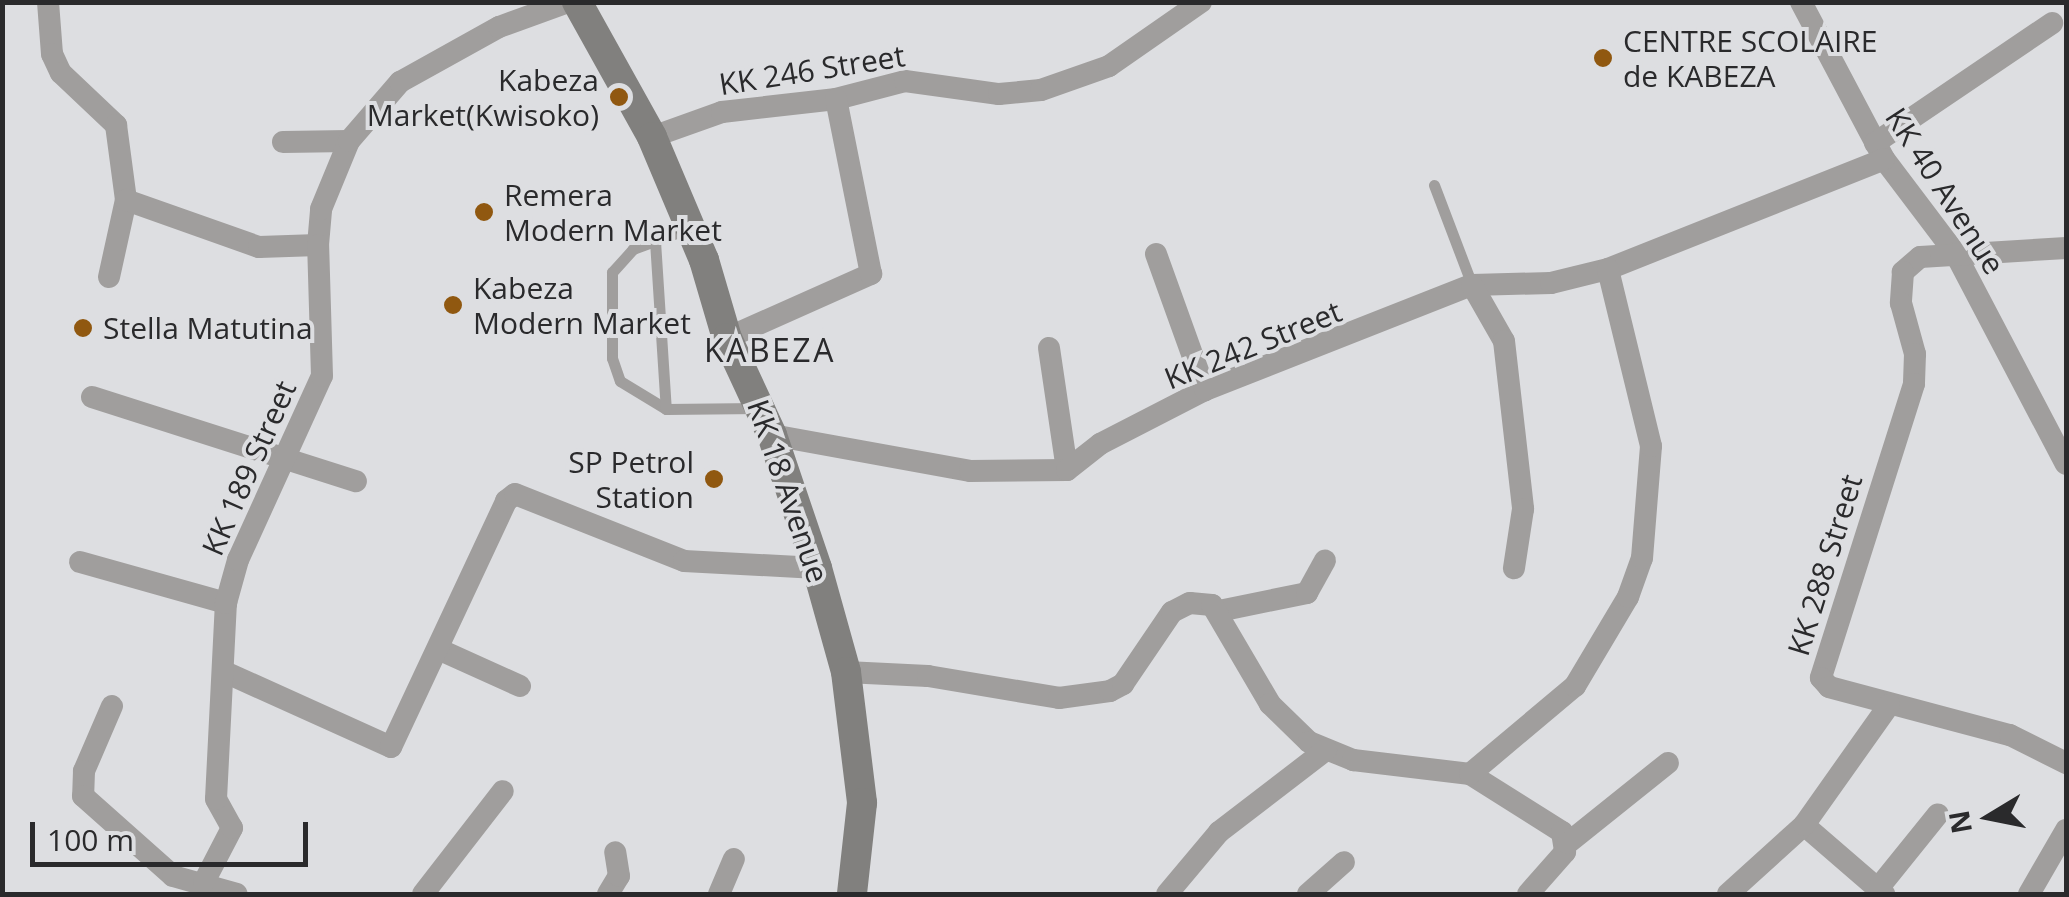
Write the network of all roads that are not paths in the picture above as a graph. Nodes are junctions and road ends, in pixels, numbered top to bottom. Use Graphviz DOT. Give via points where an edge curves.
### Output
graph roads {
  1 [pos="48,2"];
  2 [pos="568,2"];
  3 [pos="577,2"];
  4 [pos="1801,2"];
  5 [pos="1199,3"];
  6 [pos="2052,23"];
  7 [pos="836,99"];
  8 [pos="652,138"];
  9 [pos="349,141"];
  10 [pos="283,142"];
  11 [pos="1880,151"];
  12 [pos="1434,184"];
  13 [pos="126,200"];
  14 [pos="690,228"];
  15 [pos="655,242"];
  16 [pos="318,245"];
  17 [pos="2066,248"];
  18 [pos="1955,253"];
  19 [pos="1156,254"];
  20 [pos="1608,269"];
  21 [pos="108,277"];
  22 [pos="1472,284"];
  23 [pos="727,338"];
  24 [pos="1049,348"];
  25 [pos="1205,390"];
  26 [pos="92,398"];
  27 [pos="666,409"];
  28 [pos="767,422"];
  29 [pos="286,457"];
  30 [pos="2066,464"];
  31 [pos="1067,470"];
  32 [pos="356,481"];
  33 [pos="1324,561"];
  34 [pos="80,562"];
  35 [pos="817,568"];
  36 [pos="1514,568"];
  37 [pos="226,603"];
  38 [pos="1218,611"];
  39 [pos="438,648"];
  40 [pos="846,672"];
  41 [pos="228,673"];
  42 [pos="520,686"];
  43 [pos="1890,705"];
  44 [pos="112,706"];
  45 [pos="1326,750"];
  46 [pos="1668,763"];
  47 [pos="2066,763"];
  48 [pos="1470,774"];
  49 [pos="503,790"];
  50 [pos="1938,814"];
  51 [pos="1804,824"];
  52 [pos="2066,830"];
  53 [pos="1568,843"];
  54 [pos="615,852"];
  55 [pos="734,859"];
  56 [pos="1344,862"];
  57 [pos="204,882"];
  58 [pos="168,885"];
  59 [pos="1882,891"];
  60 [pos="237,894"];
  61 [pos="423,894"];
  62 [pos="608,894"];
  63 [pos="719,894"];
  64 [pos="852,894"];
  65 [pos="1167,894"];
  66 [pos="1308,894"];
  67 [pos="1528,894"];
  68 [pos="1728,894"];
  69 [pos="2029,894"];
  1 -- 13 [label="street" via="52,54 61,73 116,125"];
  2 -- 9 [label="street, KK 189 Street" via="499,27 400,82"];
  3 -- 8 [label="main road, KK 18 Avenue"];
  4 -- 11 [label="street, KK 40 Avenue"];
  5 -- 7 [label="street, KK 246 Street" via="1109,66 1041,90 1000,94 905,81"];
  6 -- 11 [label="street"];
  7 -- 8 [label="street, KK 246 Street" via="722,112"];
  7 -- 23 [label="street" via="872,274"];
  8 -- 14 [label="main road, KK 18 Avenue"];
  9 -- 10 [label="street"];
  9 -- 16 [label="street, KK 189 Street" via="321,210"];
  11 -- 18 [label="street, KK 40 Avenue"];
  11 -- 20 [label="street"];
  12 -- 22 [label="lane"];
  13 -- 16 [label="street" via="259,247"];
  13 -- 21 [label="street"];
  14 -- 15 [label="lane"];
  14 -- 23 [label="main road, KK 18 Avenue"];
  15 -- 27 [label="lane"];
  15 -- 27 [label="lane" via="620,258 612,272 612,358 630,390"];
  16 -- 29 [label="street, KK 189 Street" via="322,376"];
  17 -- 18 [label="street"];
  18 -- 30 [label="street, KK 40 Avenue"];
  18 -- 43 [label="street, KK 288 Street" via="1920,257 1903,272 1901,303 1916,354 1914,384 1822,664 1829,687"];
  19 -- 25 [label="street"];
  20 -- 22 [label="street" via="1551,283"];
  20 -- 48 [label="street" via="1651,446 1642,558 1628,597 1575,686"];
  22 -- 25 [label="street, KK 242 Street"];
  22 -- 36 [label="street" via="1504,341 1524,509"];
  23 -- 28 [label="main road, KK 18 Avenue"];
  24 -- 31 [label="street"];
  25 -- 31 [label="street, KK 242 Street" via="1100,444"];
  26 -- 29 [label="street"];
  27 -- 28 [label="lane"];
  28 -- 31 [label="street" via="970,471"];
  28 -- 35 [label="main road, KK 18 Avenue"];
  29 -- 32 [label="street"];
  29 -- 37 [label="street, KK 189 Street" via="238,560"];
  33 -- 38 [label="street" via="1307,593"];
  34 -- 37 [label="street"];
  35 -- 39 [label="street" via="684,562 515,494"];
  35 -- 40 [label="main road, KK 18 Avenue"];
  37 -- 41 [label="street, KK 189 Street"];
  38 -- 40 [label="street" via="1190,603 1172,612 1124,684 1110,691 1059,698 945,678"];
  38 -- 45 [label="street" via="1270,704 1308,742"];
  39 -- 41 [label="street" via="396,740 386,748"];
  39 -- 42 [label="street"];
  40 -- 64 [label="main road, KK 18 Avenue" via="862,803"];
  41 -- 57 [label="street, KK 189 Street" via="216,799 232,828"];
  43 -- 47 [label="street, KK 288 Street" via="2010,735"];
  43 -- 51 [label="street"];
  44 -- 58 [label="street" via="84,771 83,796"];
  45 -- 48 [label="street" via="1377,764"];
  45 -- 65 [label="street" via="1219,832"];
  46 -- 53 [label="street"];
  48 -- 53 [label="street" via="1562,832"];
  49 -- 61 [label="street"];
  50 -- 59 [label="street"];
  51 -- 59 [label="street"];
  51 -- 68 [label="street"];
  52 -- 69 [label="street"];
  53 -- 67 [label="street"];
  54 -- 62 [label="street" via="619,876"];
  55 -- 63 [label="street"];
  56 -- 66 [label="street"];
  57 -- 58 [label="street"];
  57 -- 60 [label="street"];
}
